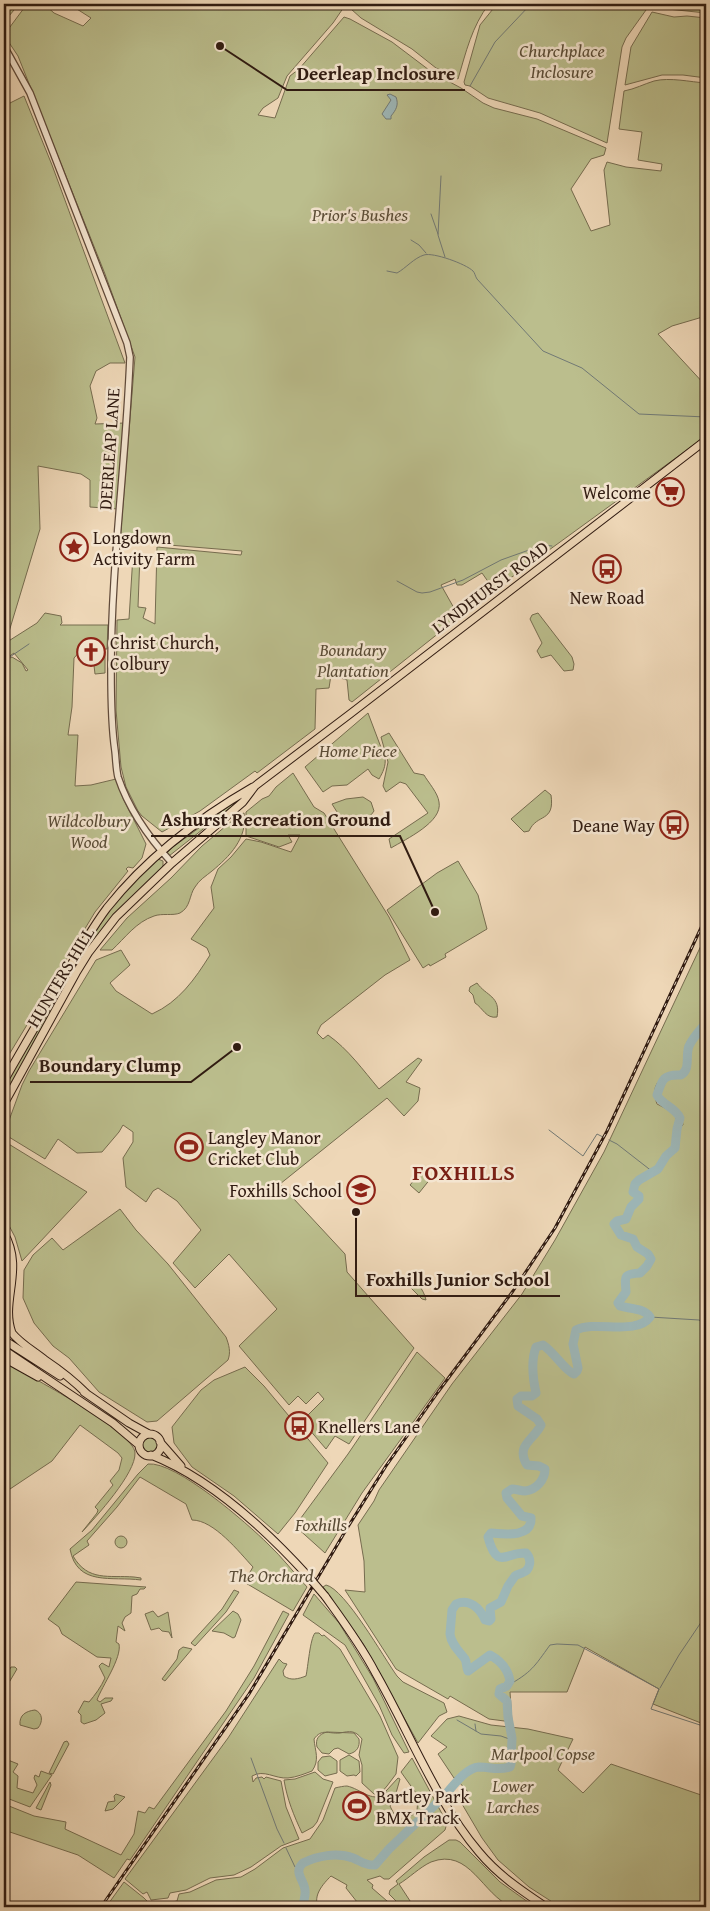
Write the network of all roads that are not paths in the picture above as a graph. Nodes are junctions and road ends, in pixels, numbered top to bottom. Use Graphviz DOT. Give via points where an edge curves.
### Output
graph roads {
  1 [pos="4,46"];
  2 [pos="706,440"];
  3 [pos="291,757"];
  4 [pos="255,786"];
  5 [pos="162,852"];
  6 [pos="172,863"];
  7 [pos="4,1081"];
  8 [pos="4,1104"];
  9 [pos="4,1233"];
  10 [pos="4,1251"];
  11 [pos="4,1268"];
  12 [pos="4,1340"];
  13 [pos="4,1350"];
  14 [pos="4,1358"];
  15 [pos="87,1394"];
  16 [pos="78,1399"];
  17 [pos="149,1434"];
  18 [pos="160,1441"];
  19 [pos="139,1445"];
  20 [pos="151,1455"];
  21 [pos="188,1473"];
  22 [pos="546,1907"];
  1 -- 5 [label="street, DEERLEAP LANE" via="30,94 127,343 130,358 113,590 112,730 121,785 144,830"];
  2 -- 3 [label="main road, LYNDHURST ROAD"];
  3 -- 4 [label="main road, HUNTERS HILL"];
  4 -- 5 [label="main road, HUNTERS HILL"];
  4 -- 6 [label="main road, HUNTERS HILL" via="243,802"];
  5 -- 6 [label="street, DEERLEAP LANE"];
  5 -- 7 [label="main road, HUNTERS HILL" via="125,887 92,929"];
  6 -- 8 [label="main road, HUNTERS HILL" via="116,917 89,952"];
  9 -- 15 [label="main road" via="12,1260 4,1298 9,1326 21,1342"];
  10 -- 11 [label="main road"];
  12 -- 15 [label="main road"];
  13 -- 16 [label="main road"];
  14 -- 16 [label="main road"];
  15 -- 17 [label="main road"];
  16 -- 19 [label="main road"];
  17 -- 18 [label="main road"];
  17 -- 19 [label="main road"];
  18 -- 20 [label="main road" via="158,1452"];
  18 -- 21 [label="main road"];
  19 -- 20 [label="main road" via="142,1452"];
  20 -- 21 [label="main road"];
  21 -- 22 [label="main road, bridge" via="254,1522 325,1596 359,1643 447,1807 480,1853 503,1876"];
}
